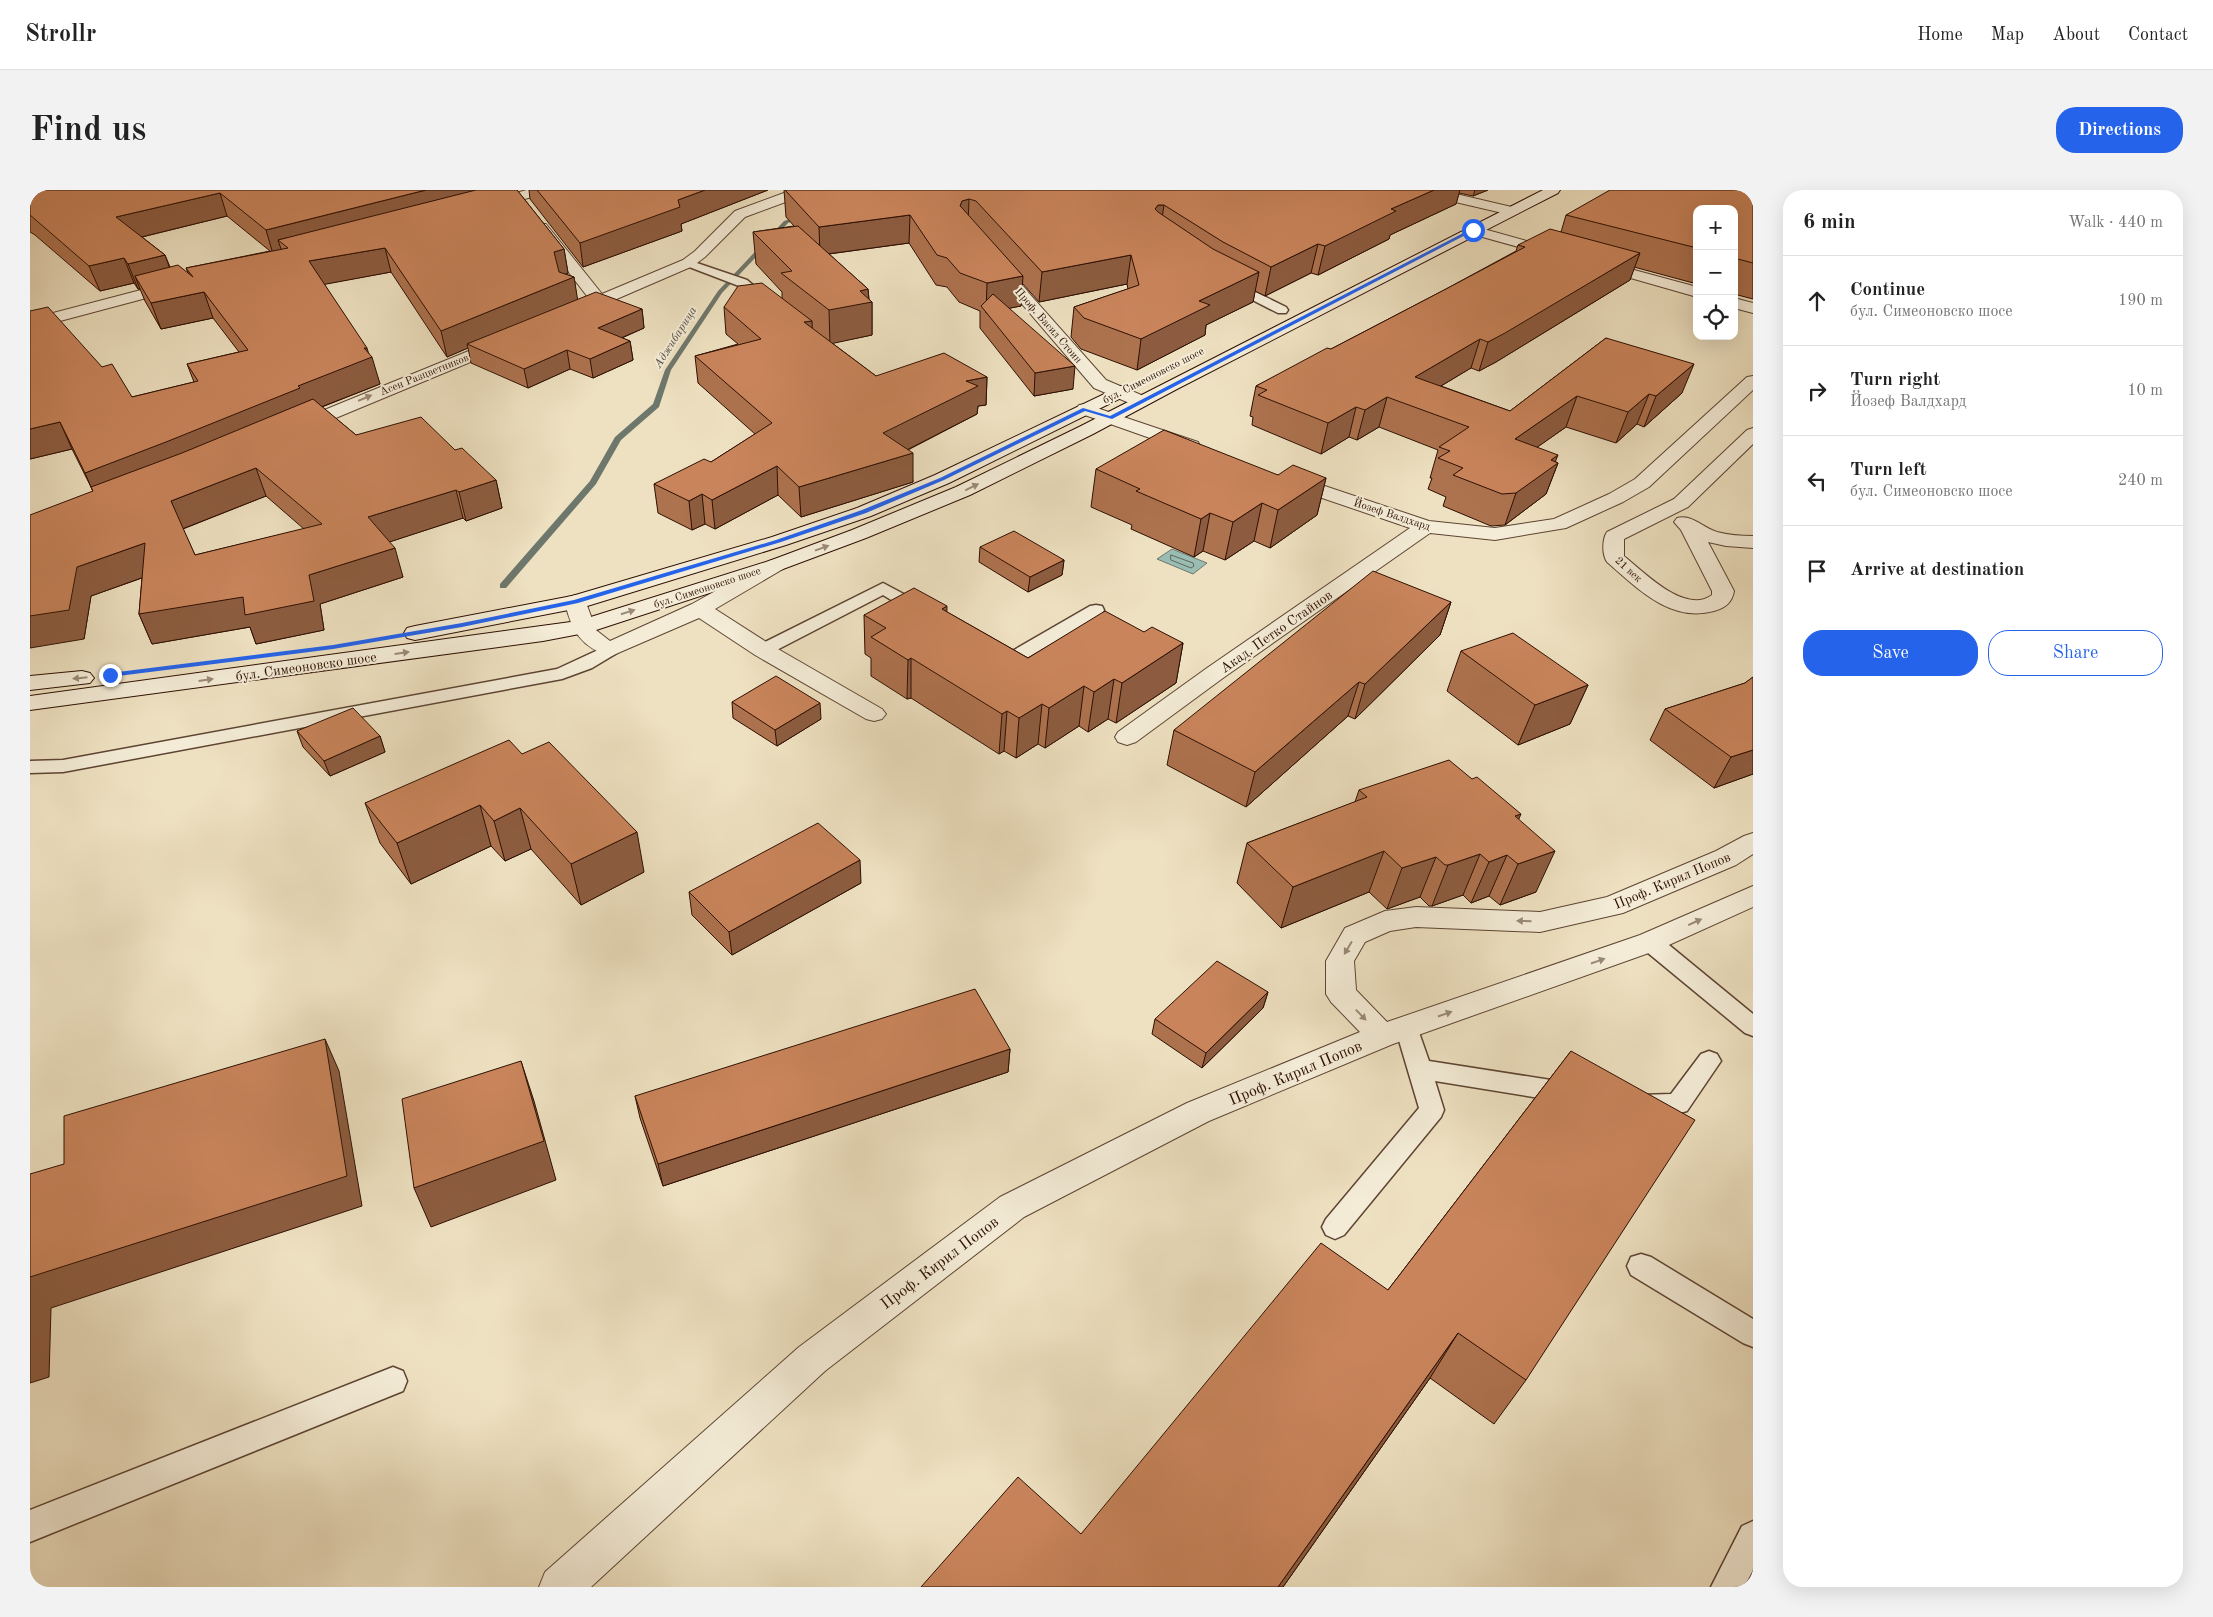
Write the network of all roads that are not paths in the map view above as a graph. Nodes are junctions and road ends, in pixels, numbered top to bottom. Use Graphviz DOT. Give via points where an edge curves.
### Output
graph roads {
  1 [pos="543,190"];
  2 [pos="805,190"];
  3 [pos="1422,190"];
  4 [pos="1553,190"];
  5 [pos="515,193"];
  6 [pos="1509,204"];
  7 [pos="1490,206"];
  8 [pos="473,208"];
  9 [pos="1467,225"];
  10 [pos="987,254"];
  11 [pos="688,263"];
  12 [pos="1221,279"];
  13 [pos="192,281"];
  14 [pos="1693,291"];
  15 [pos="1300,301"];
  16 [pos="600,302"];
  17 [pos="1738,303"];
  18 [pos="774,308"];
  19 [pos="1753,308"];
  20 [pos="1282,310"];
  21 [pos="1267,318"];
  22 [pos="557,320"];
  23 [pos="30,324"];
  24 [pos="513,337"];
  25 [pos="1142,380"];
  26 [pos="1753,381"];
  27 [pos="1119,392"];
  28 [pos="1140,401"];
  29 [pos="1085,409"];
  30 [pos="1110,418"];
  31 [pos="1753,434"];
  32 [pos="276,436"];
  33 [pos="1204,450"];
  34 [pos="1269,473"];
  35 [pos="1681,503"];
  36 [pos="1426,528"];
  37 [pos="1690,528"];
  38 [pos="1753,542"];
  39 [pos="776,565"];
  40 [pos="576,602"];
  41 [pos="700,609"];
  42 [pos="1096,610"];
  43 [pos="933,617"];
  44 [pos="582,627"];
  45 [pos="983,647"];
  46 [pos="611,649"];
  47 [pos="764,650"];
  48 [pos="30,683"];
  49 [pos="30,703"];
  50 [pos="874,714"];
  51 [pos="1127,737"];
  52 [pos="30,767"];
  53 [pos="1753,842"];
  54 [pos="1753,896"];
  55 [pos="1650,942"];
  56 [pos="1753,1027"];
  57 [pos="1394,1032"];
  58 [pos="1709,1061"];
  59 [pos="1420,1069"];
  60 [pos="1592,1097"];
  61 [pos="1620,1102"];
  62 [pos="1336,1227"];
  63 [pos="1641,1266"];
  64 [pos="1753,1334"];
  65 [pos="393,1381"];
  66 [pos="30,1526"];
  67 [pos="1753,1537"];
  68 [pos="560,1587"];
  69 [pos="1727,1587"];
  1 -- 5 [label="street"];
  2 -- 11 [label="street" via="740,214"];
  3 -- 7 [label="street"];
  4 -- 6 [label="street, бул. Симеоновско шосе"];
  5 -- 8 [label="street"];
  5 -- 16 [label="street"];
  6 -- 7 [label="street"];
  6 -- 9 [label="street, бул. Симеоновско шосе"];
  7 -- 9 [label="street, бул. Симеоновско шосе"];
  9 -- 14 [label="street"];
  9 -- 28 [label="street, бул. Симеоновско шосе"];
  10 -- 27 [label="street, Проф. Васил Стоин" via="1100,384"];
  11 -- 16 [label="street"];
  11 -- 18 [label="lane" via="743,284"];
  12 -- 20 [label="lane"];
  13 -- 23 [label="street"];
  15 -- 20 [label="street"];
  16 -- 22 [label="street"];
  17 -- 19 [label="street"];
  20 -- 21 [label="street"];
  32 -- 24 [label="street, Асен Разцветников, one-way"];
  25 -- 27 [label="street, бул. Симеоновско шосе"];
  26 -- 36 [label="street, Йозеф Валдхард" via="1642,483 1568,520 1495,534"];
  27 -- 28 [label="street, Проф. Васил Стоин"];
  27 -- 29 [label="street, бул. Симеоновско шосе"];
  28 -- 30 [label="street, бул. Симеоновско шосе"];
  29 -- 30 [label="street"];
  29 -- 40 [label="street, бул. Симеоновско шосе" via="942,479 864,512"];
  30 -- 33 [label="street"];
  39 -- 30 [label="street, бул. Симеоновско шосе, one-way" via="963,491"];
  31 -- 35 [label="street, 21 век"];
  34 -- 36 [label="street, Йозеф Валдхард"];
  35 -- 37 [label="street" via="1678,513"];
  35 -- 37 [label="street, 21 век" via="1614,536 1614,558 1660,596 1671,601 1697,606 1718,602 1723,592"];
  36 -- 51 [label="street, Акад. Петко Стайнов"];
  37 -- 38 [label="street" via="1724,540"];
  39 -- 41 [label="street, бул. Симеоновско шосе"];
  44 -- 39 [label="street, бул. Симеоновско шосе, one-way"];
  40 -- 44 [label="street"];
  40 -- 48 [label="street, бул. Симеоновско шосе, one-way" via="333,647"];
  41 -- 46 [label="street, бул. Симеоновско шосе"];
  41 -- 47 [label="street, бул. Симеоновско шосе"];
  42 -- 45 [label="lane" via="1008,662"];
  43 -- 47 [label="lane" via="883,588"];
  44 -- 46 [label="street" via="589,638"];
  49 -- 44 [label="street, бул. Симеоновско шосе, one-way"];
  46 -- 52 [label="lane" via="562,674 63,766"];
  47 -- 50 [label="street, бул. Симеоновско шосе"];
  53 -- 57 [label="street, Проф. Кирил Попов, one-way" via="1726,858 1613,906 1540,922 1416,916 1385,921 1355,935 1340,961 1341,994"];
  55 -- 54 [label="street, Проф. Кирил Попов, one-way"];
  55 -- 56 [label="lane"];
  57 -- 55 [label="street, Проф. Кирил Попов, one-way"];
  57 -- 59 [label="lane"];
  57 -- 68 [label="street, Проф. Кирил Попов" via="1198,1112 1012,1207 812,1359"];
  58 -- 61 [label="lane" via="1678,1104"];
  59 -- 60 [label="lane"];
  59 -- 62 [label="lane" via="1432,1110"];
  63 -- 64 [label="lane"];
  65 -- 66 [label="lane"];
  67 -- 69 [label="lane"];
}
